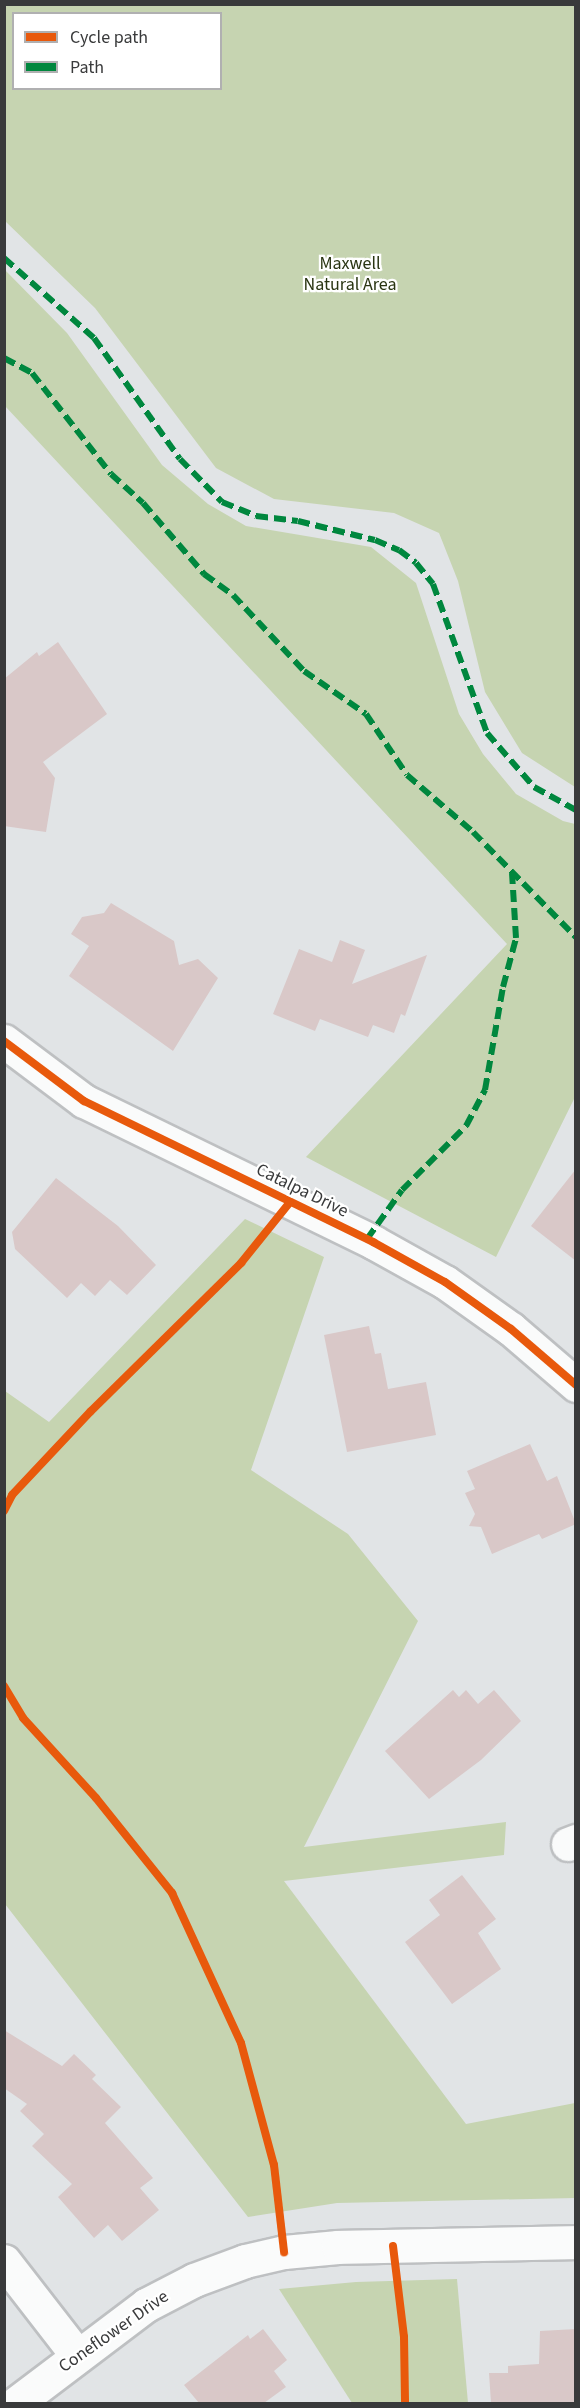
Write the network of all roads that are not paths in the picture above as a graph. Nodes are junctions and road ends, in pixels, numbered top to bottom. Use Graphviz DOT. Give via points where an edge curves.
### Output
graph roads {
  1 [pos="4,1041"];
  2 [pos="576,1385"];
  3 [pos="576,2242"];
  4 [pos="4,2261"];
  5 [pos="77,2355"];
  6 [pos="15,2403"];
  1 -- 2 [label="street, Catalpa Drive" via="84,1101 373,1242 444,1282 511,1329"];
  3 -- 5 [label="street, Coneflower Drive" via="338,2247 284,2252 194,2280 146,2305"];
  4 -- 5 [label="street"];
  5 -- 6 [label="street, Coneflower Drive"];
}
